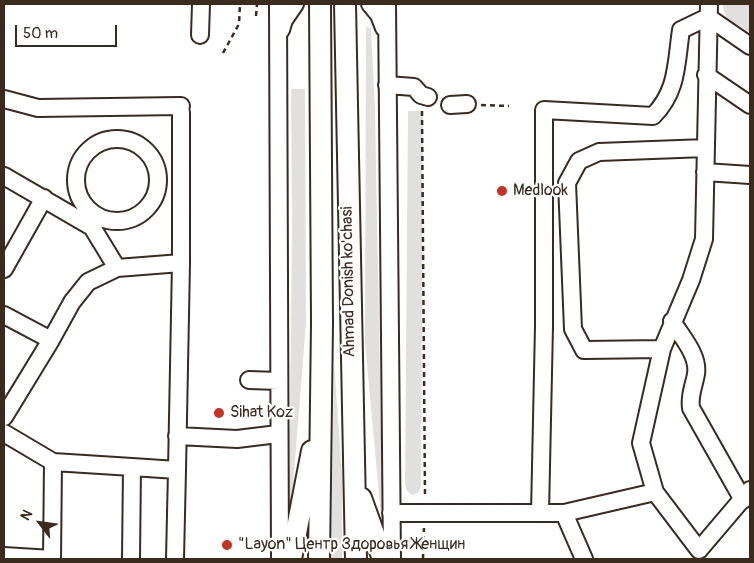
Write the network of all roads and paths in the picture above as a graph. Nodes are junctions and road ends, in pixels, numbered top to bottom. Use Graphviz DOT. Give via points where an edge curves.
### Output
graph roads {
  1 [pos="201,4"];
  2 [pos="240,4"];
  3 [pos="256,4"];
  4 [pos="278,4"];
  5 [pos="295,4"];
  6 [pos="320,4"];
  7 [pos="345,4"];
  8 [pos="370,4"];
  9 [pos="387,4"];
  10 [pos="708,10"];
  11 [pos="256,16"];
  12 [pos="386,32"];
  13 [pos="200,35"];
  14 [pos="279,39"];
  15 [pos="750,46"];
  16 [pos="223,53"];
  17 [pos="706,75"];
  18 [pos="387,85"];
  19 [pos="424,96"];
  20 [pos="4,99"];
  21 [pos="467,104"];
  22 [pos="450,105"];
  23 [pos="508,106"];
  24 [pos="750,106"];
  25 [pos="706,148"];
  26 [pos="706,172"];
  27 [pos="750,175"];
  28 [pos="4,176"];
  29 [pos="77,188"];
  30 [pos="48,201"];
  31 [pos="181,263"];
  32 [pos="117,268"];
  33 [pos="4,269"];
  34 [pos="4,315"];
  35 [pos="672,322"];
  36 [pos="51,340"];
  37 [pos="662,349"];
  38 [pos="249,380"];
  39 [pos="279,381"];
  40 [pos="322,400"];
  41 [pos="4,417"];
  42 [pos="4,432"];
  43 [pos="278,434"];
  44 [pos="177,436"];
  45 [pos="52,462"];
  46 [pos="132,467"];
  47 [pos="177,470"];
  48 [pos="356,484"];
  49 [pos="655,492"];
  50 [pos="747,495"];
  51 [pos="391,513"];
  52 [pos="425,513"];
  53 [pos="540,513"];
  54 [pos="564,513"];
  55 [pos="704,555"];
  56 [pos="4,556"];
  57 [pos="52,559"];
  58 [pos="131,559"];
  59 [pos="175,559"];
  60 [pos="280,559"];
  61 [pos="291,559"];
  62 [pos="320,559"];
  63 [pos="356,559"];
  64 [pos="383,559"];
  65 [pos="392,559"];
  66 [pos="423,559"];
  67 [pos="584,559"];
  1 -- 13 [label="street"];
  2 -- 16 [label="path" via="239,24"];
  3 -- 11 [label="path"];
  4 -- 14 [label="street"];
  5 -- 14 [label="street" via="284,20"];
  6 -- 40 [label="main road, Ahmad Donish ko'chasi"];
  7 -- 48 [label="main road, Ahmad Donish ko'chasi"];
  8 -- 12 [label="street"];
  9 -- 12 [label="street"];
  10 -- 15 [label="street"];
  10 -- 17 [label="street"];
  10 -- 53 [label="street" via="681,30 672,90 653,116 544,110"];
  12 -- 18 [label="street"];
  14 -- 39 [label="street"];
  17 -- 24 [label="street"];
  17 -- 25 [label="street"];
  18 -- 19 [label="street" via="414,87"];
  18 -- 51 [label="street"];
  19 -- 52 [label="path"];
  20 -- 31 [label="street" via="38,108 181,109"];
  21 -- 22 [label="street"];
  21 -- 23 [label="path"];
  25 -- 26 [label="street"];
  25 -- 37 [label="street" via="599,152 579,161 567,182 573,329 584,350"];
  26 -- 27 [label="street"];
  26 -- 35 [label="street" via="704,239 691,280"];
  28 -- 30 [label="street"];
  29 -- 29 [label="street" via="88,209 100,217 113,221 128,219 140,213 154,197 156,169 146,152 130,141 115,139 102,142 89,149 81,160 76,174"];
  29 -- 30 [label="street"];
  30 -- 32 [label="street" via="92,227"];
  30 -- 33 [label="street"];
  31 -- 32 [label="street"];
  31 -- 44 [label="street"];
  32 -- 36 [label="street" via="88,282 72,302"];
  34 -- 36 [label="street"];
  35 -- 37 [label="street"];
  35 -- 50 [label="street" via="696,360 690,408"];
  36 -- 41 [label="street"];
  37 -- 49 [label="street" via="641,443"];
  38 -- 39 [label="street"];
  39 -- 43 [label="street"];
  40 -- 61 [label="main road"];
  40 -- 62 [label="main road, Ahmad Donish ko'chasi"];
  42 -- 45 [label="street"];
  43 -- 44 [label="street" via="237,439"];
  43 -- 60 [label="street"];
  44 -- 47 [label="street"];
  45 -- 46 [label="street"];
  45 -- 57 [label="street"];
  46 -- 47 [label="street"];
  46 -- 58 [label="street"];
  47 -- 59 [label="street"];
  48 -- 63 [label="main road, Ahmad Donish ko'chasi"];
  48 -- 64 [label="main road"];
  49 -- 54 [label="street"];
  49 -- 55 [label="street"];
  50 -- 55 [label="street"];
  51 -- 52 [label="street"];
  51 -- 65 [label="street"];
  52 -- 53 [label="street"];
  52 -- 66 [label="path"];
  53 -- 54 [label="street"];
  54 -- 67 [label="street"];
  56 -- 57 [label="street"];
}
